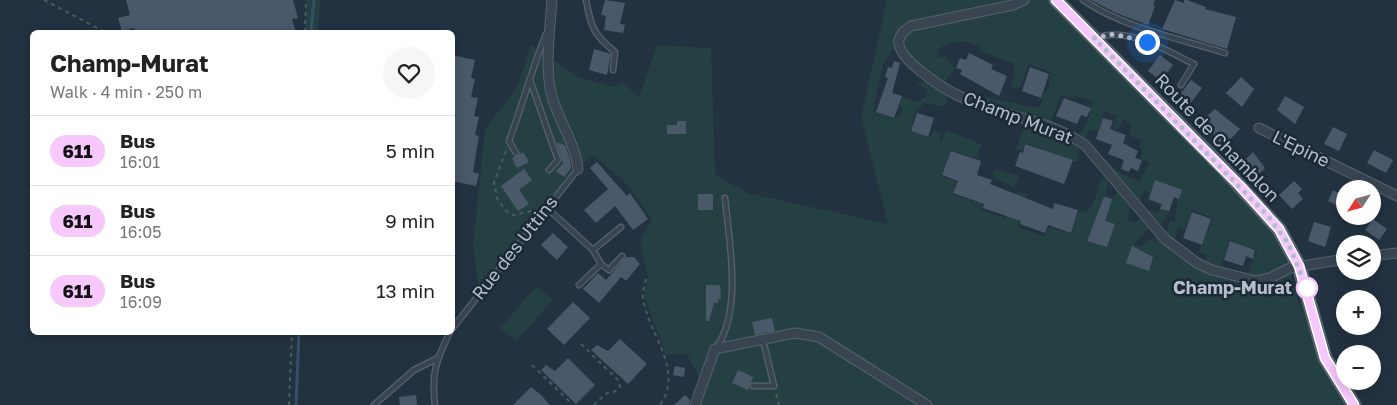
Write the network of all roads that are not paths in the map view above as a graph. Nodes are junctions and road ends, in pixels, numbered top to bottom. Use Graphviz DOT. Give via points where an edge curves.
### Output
graph roads {
  1 [pos="552,0"];
  2 [pos="586,0"];
  3 [pos="1024,0"];
  4 [pos="1056,0"];
  5 [pos="1083,0"];
  6 [pos="551,23"];
  7 [pos="1094,38"];
  8 [pos="1225,53"];
  9 [pos="613,70"];
  10 [pos="530,80"];
  11 [pos="1181,85"];
  12 [pos="1259,128"];
  13 [pos="516,153"];
  14 [pos="578,169"];
  15 [pos="549,170"];
  16 [pos="1397,196"];
  17 [pos="725,198"];
  18 [pos="547,208"];
  19 [pos="621,227"];
  20 [pos="593,250"];
  21 [pos="1397,253"];
  22 [pos="1381,255"];
  23 [pos="622,256"];
  24 [pos="1336,260"];
  25 [pos="601,264"];
  26 [pos="1299,266"];
  27 [pos="579,285"];
  28 [pos="455,325"];
  29 [pos="448,335"];
  30 [pos="763,340"];
  31 [pos="715,349"];
  32 [pos="436,360"];
  33 [pos="753,386"];
  34 [pos="374,405"];
  35 [pos="435,405"];
  36 [pos="695,405"];
  37 [pos="927,405"];
  38 [pos="1354,405"];
  1 -- 6 [label="street"];
  2 -- 9 [label="lane" via="591,27 598,38 615,52"];
  3 -- 26 [label="street, Champ Murat" via="1013,6 911,26 898,42 902,54 930,78 957,95 1049,126 1085,145 1165,239 1197,263 1256,281"];
  4 -- 7 [label="street, Route de Chamblon"];
  5 -- 8 [label="lane" via="1131,23"];
  6 -- 10 [label="lane"];
  6 -- 14 [label="street" via="551,93 576,154"];
  7 -- 11 [label="lane" via="1114,34 1147,42 1194,64"];
  7 -- 26 [label="street, Route de Chamblon" via="1268,216 1288,243"];
  10 -- 13 [label="lane" via="509,142"];
  10 -- 15 [label="lane" via="558,160"];
  12 -- 16 [label="street, L'Epine"];
  14 -- 18 [label="lane, Rue des Uttins"];
  17 -- 31 [label="lane" via="732,280 724,337"];
  18 -- 20 [label="lane"];
  18 -- 28 [label="lane, Rue des Uttins"];
  19 -- 20 [label="lane"];
  20 -- 25 [label="lane"];
  21 -- 22 [label="street"];
  23 -- 25 [label="lane" via="609,270"];
  24 -- 26 [label="street"];
  25 -- 27 [label="lane"];
  26 -- 38 [label="street, Route de Chamblon" via="1325,358"];
  29 -- 32 [label="lane"];
  30 -- 31 [label="street"];
  30 -- 33 [label="lane" via="774,386"];
  30 -- 37 [label="street" via="795,333 819,337"];
  31 -- 36 [label="street"];
  32 -- 34 [label="lane" via="414,370"];
  32 -- 35 [label="lane" via="433,375"];
}
